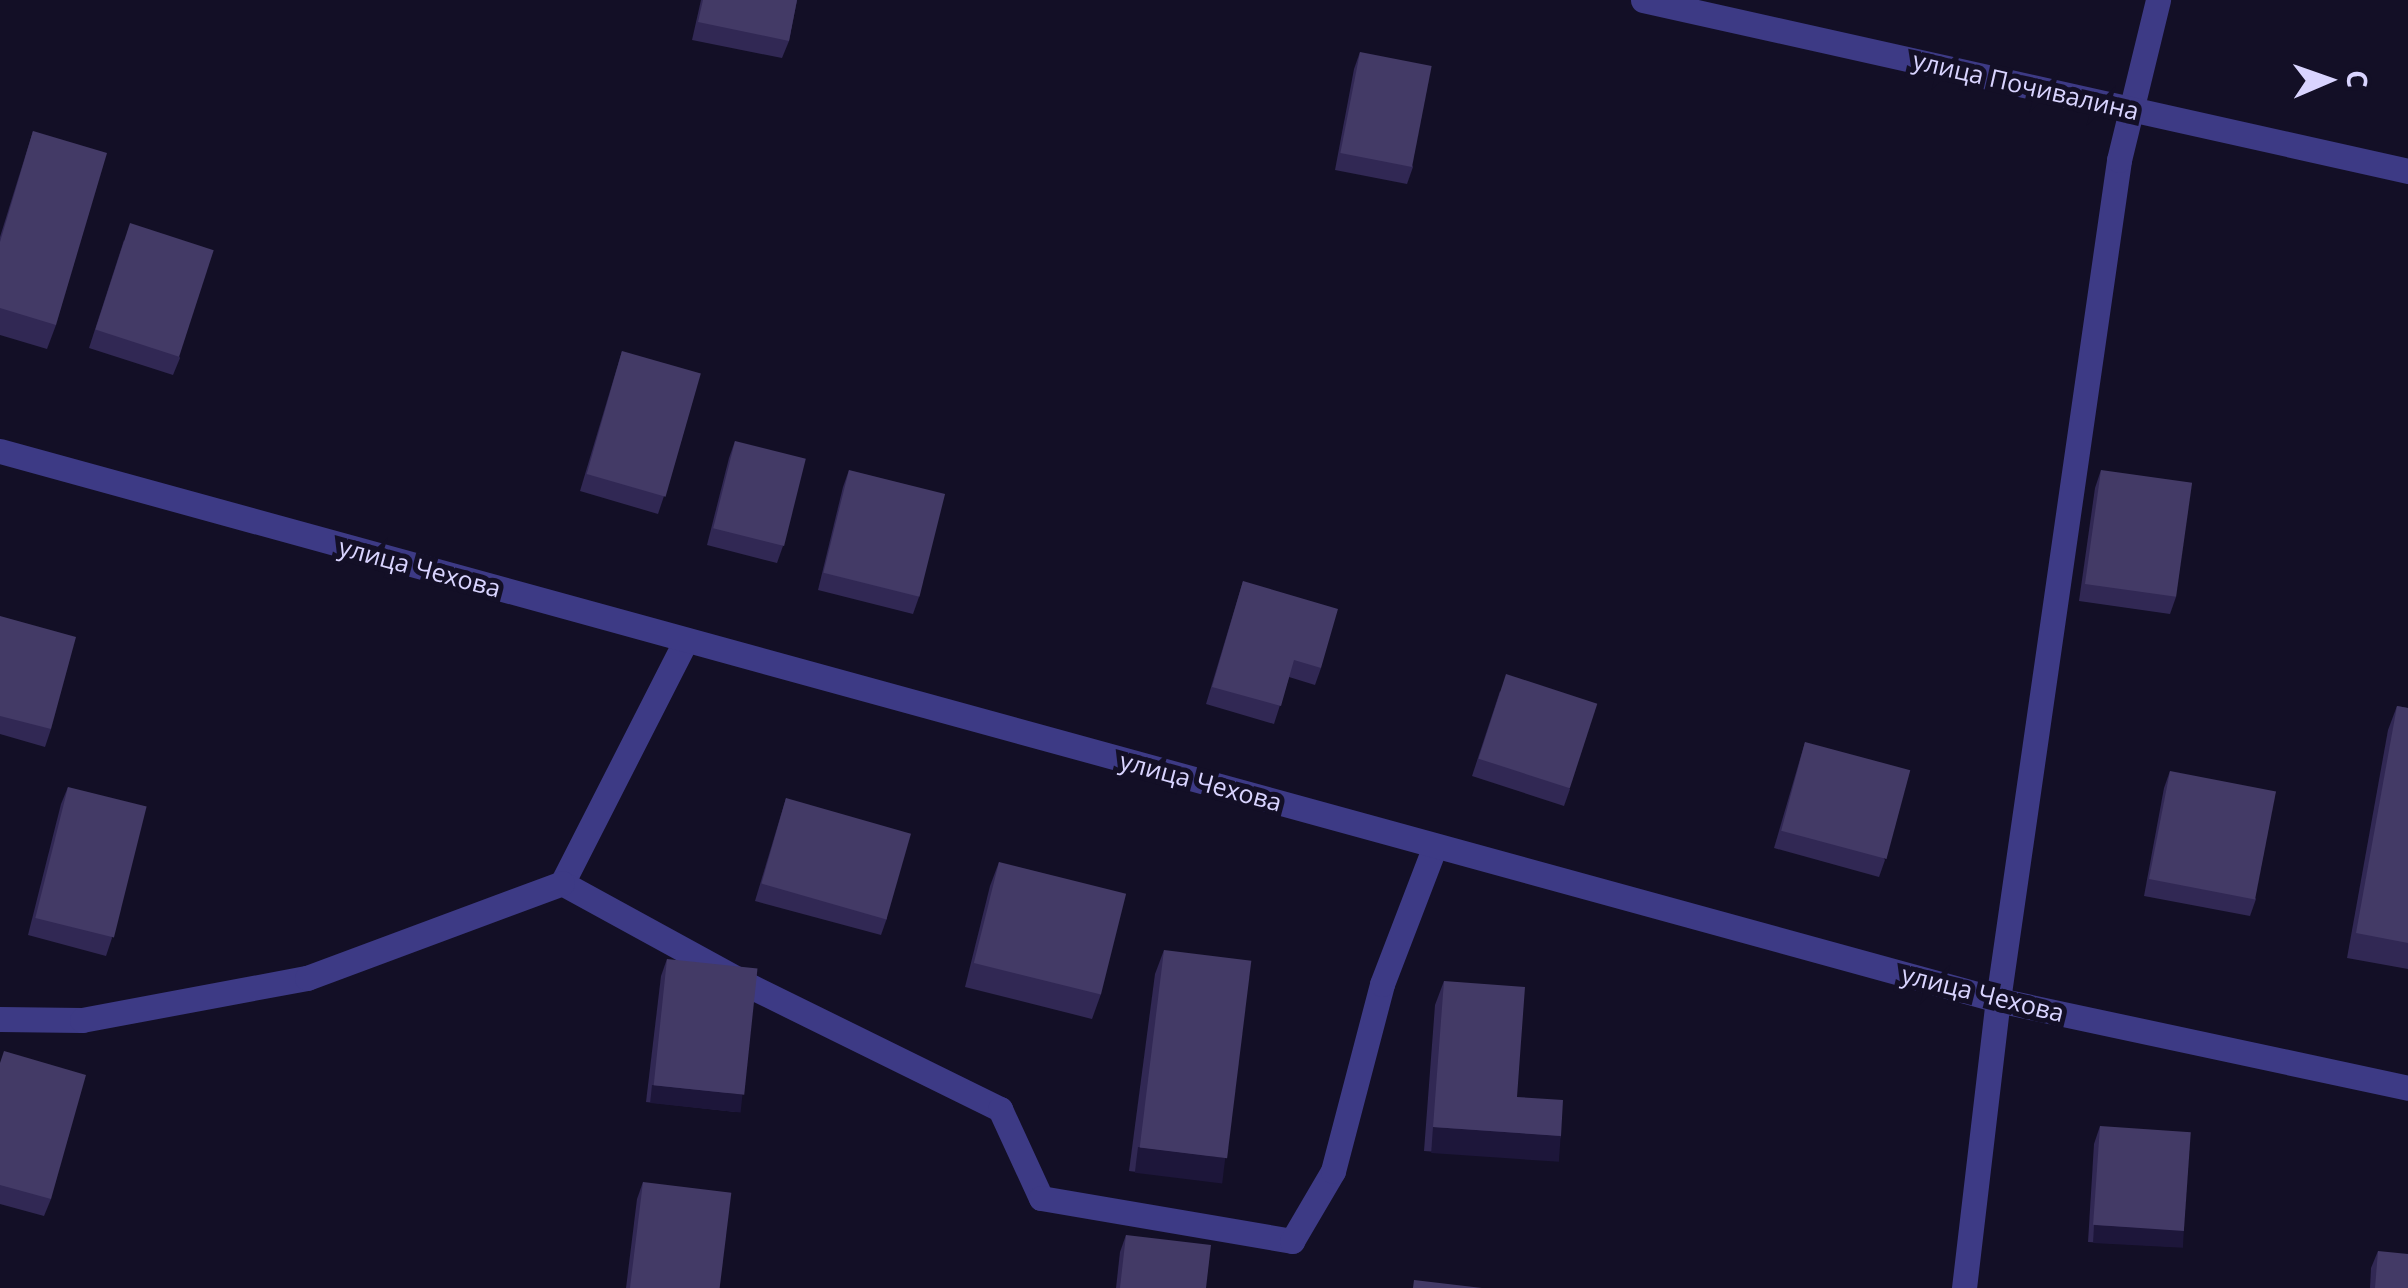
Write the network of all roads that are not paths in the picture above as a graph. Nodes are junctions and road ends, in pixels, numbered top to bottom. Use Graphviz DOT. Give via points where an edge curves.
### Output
graph roads {
  1 [pos="1643,0"];
  2 [pos="2158,0"];
  3 [pos="2131,108"];
  4 [pos="2408,171"];
  5 [pos="0,451"];
  6 [pos="686,640"];
  7 [pos="1435,846"];
  8 [pos="562,883"];
  9 [pos="1998,1000"];
  10 [pos="0,1020"];
  11 [pos="2408,1088"];
  12 [pos="1964,1288"];
  1 -- 3 [label="street, улица Почивалина"];
  2 -- 3 [label="street"];
  3 -- 4 [label="street, улица Почивалина"];
  3 -- 9 [label="street"];
  5 -- 6 [label="street, улица Чехова"];
  6 -- 7 [label="street, улица Чехова"];
  6 -- 8 [label="street"];
  7 -- 8 [label="street" via="1382,984 1333,1171 1292,1241 1041,1198 1000,1109 750,986"];
  7 -- 9 [label="street, улица Чехова"];
  8 -- 10 [label="street" via="307,978 82,1020"];
  9 -- 11 [label="street, улица Чехова"];
  9 -- 12 [label="street"];
}
